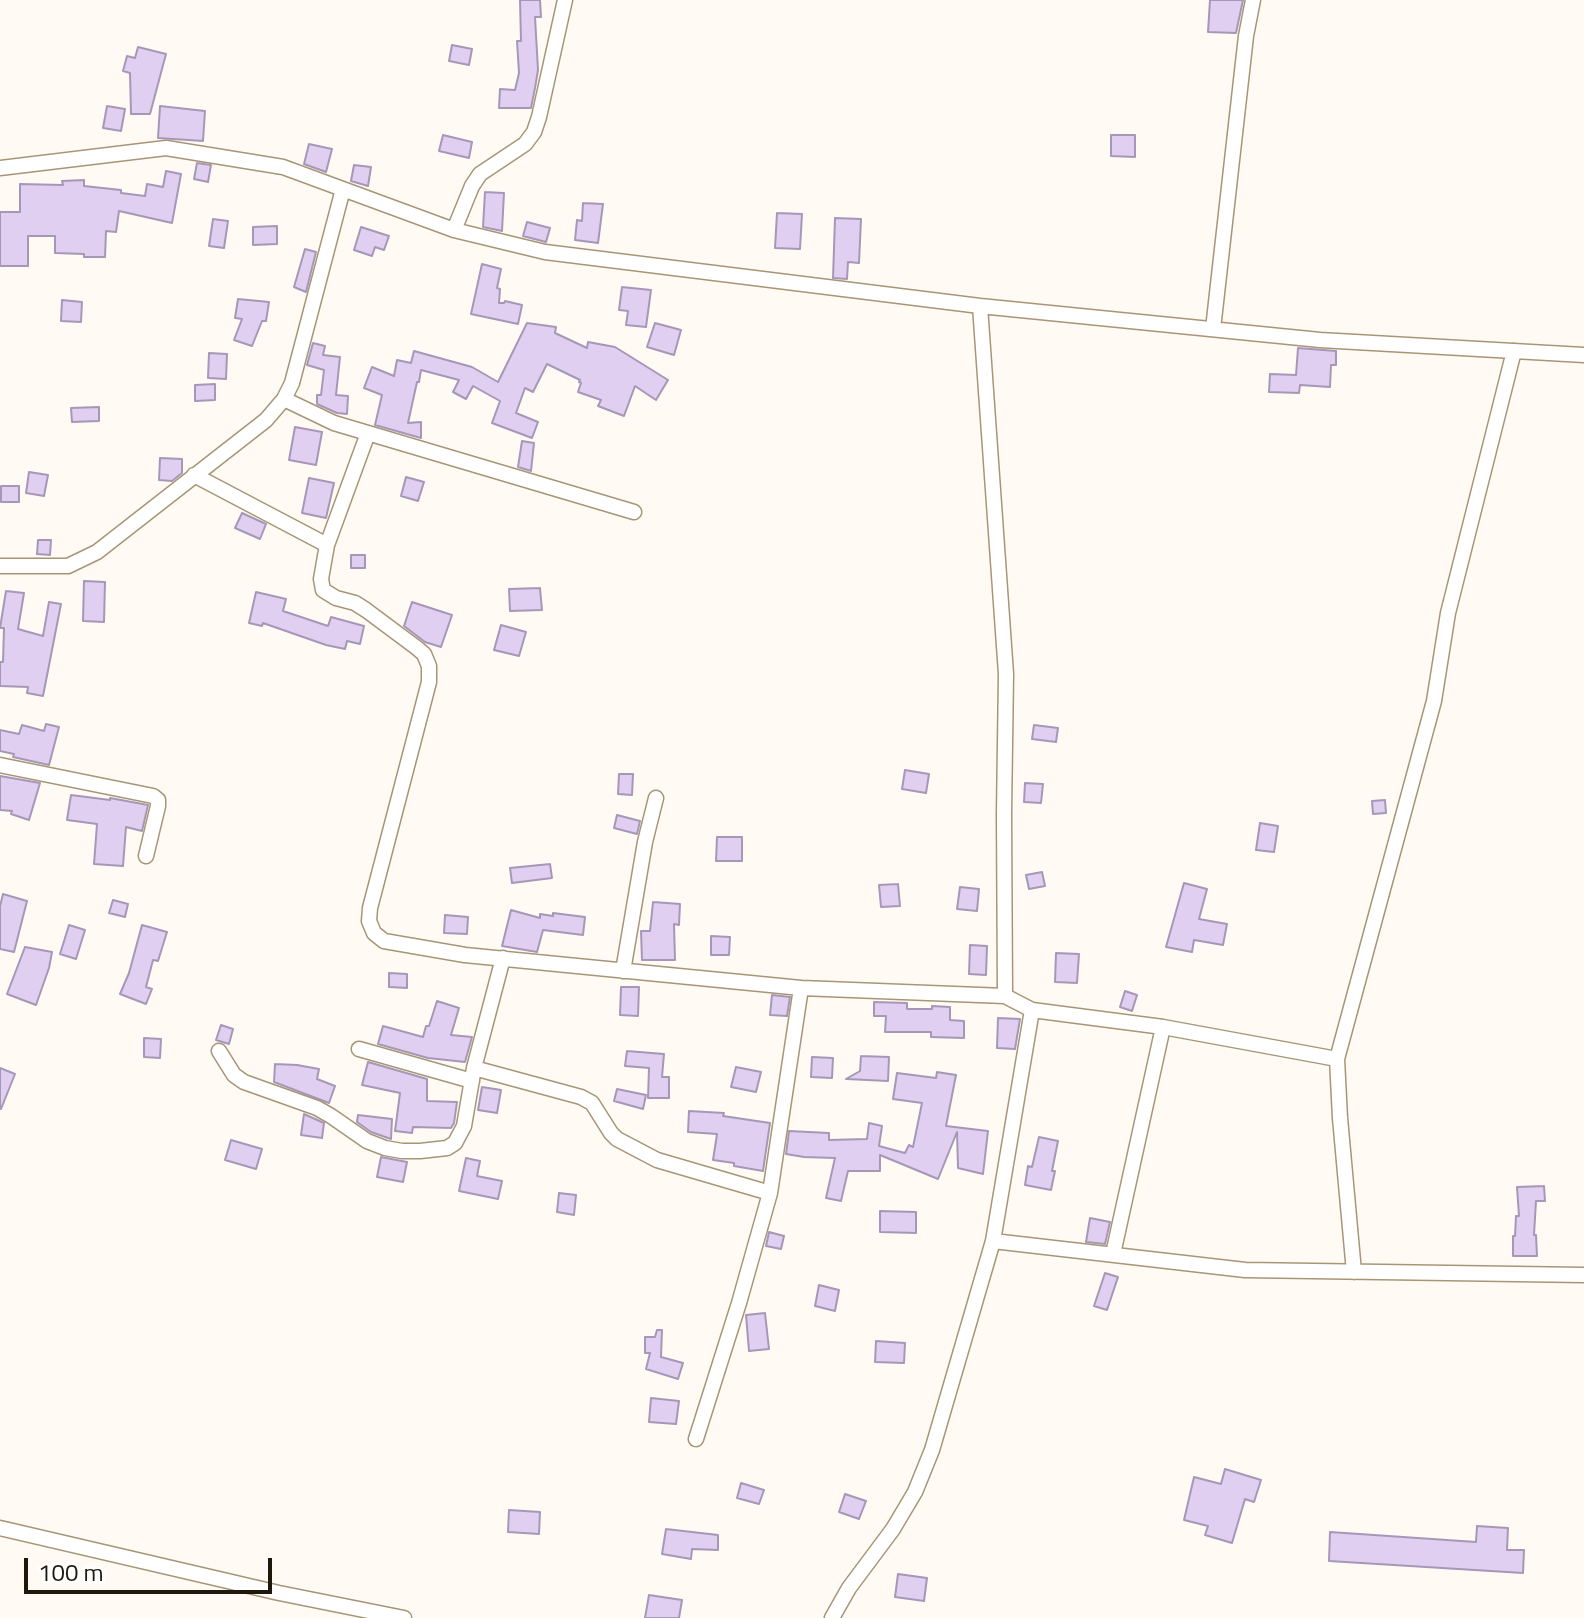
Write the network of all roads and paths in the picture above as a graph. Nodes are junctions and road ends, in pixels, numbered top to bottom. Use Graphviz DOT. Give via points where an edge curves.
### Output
graph roads {
  1 [pos="565,0"];
  2 [pos="1253,0"];
  3 [pos="0,168"];
  4 [pos="343,189"];
  5 [pos="454,230"];
  6 [pos="980,306"];
  7 [pos="1213,329"];
  8 [pos="1514,351"];
  9 [pos="1584,355"];
  10 [pos="284,399"];
  11 [pos="368,433"];
  12 [pos="194,475"];
  13 [pos="634,512"];
  14 [pos="327,545"];
  15 [pos="0,566"];
  16 [pos="0,765"];
  17 [pos="656,798"];
  18 [pos="146,856"];
  19 [pos="503,958"];
  20 [pos="623,971"];
  21 [pos="801,988"];
  22 [pos="1005,996"];
  23 [pos="1032,1010"];
  24 [pos="1163,1027"];
  25 [pos="359,1049"];
  26 [pos="219,1051"];
  27 [pos="1337,1059"];
  28 [pos="473,1074"];
  29 [pos="770,1193"];
  30 [pos="993,1241"];
  31 [pos="1113,1254"];
  32 [pos="1354,1272"];
  33 [pos="1584,1275"];
  34 [pos="696,1439"];
  35 [pos="0,1528"];
  36 [pos="404,1618"];
  37 [pos="832,1618"];
  1 -- 5 [label="street" via="534,132 480,174"];
  2 -- 7 [label="street"];
  3 -- 4 [label="street" via="166,148 283,167"];
  4 -- 5 [label="street"];
  4 -- 10 [label="street" via="306,336"];
  5 -- 6 [label="street" via="545,252"];
  6 -- 7 [label="street"];
  6 -- 22 [label="street" via="1006,674"];
  7 -- 8 [label="street"];
  8 -- 9 [label="street"];
  8 -- 27 [label="street" via="1448,613 1434,701"];
  10 -- 11 [label="street"];
  10 -- 12 [label="street" via="266,420"];
  11 -- 13 [label="street"];
  11 -- 14 [label="street"];
  12 -- 14 [label="street"];
  12 -- 15 [label="street" via="79,562"];
  14 -- 19 [label="street" via="323,590 366,610 424,654 429,666 370,908 374,933 384,941"];
  16 -- 18 [label="street" via="153,796 158,806"];
  17 -- 20 [label="street"];
  19 -- 20 [label="street"];
  19 -- 28 [label="street"];
  20 -- 21 [label="street"];
  21 -- 22 [label="street"];
  21 -- 29 [label="street"];
  22 -- 23 [label="street"];
  23 -- 24 [label="street"];
  23 -- 30 [label="street"];
  24 -- 27 [label="street"];
  24 -- 31 [label="street"];
  25 -- 28 [label="street"];
  26 -- 28 [label="street" via="244,1082 317,1108 367,1141 402,1151 455,1143 464,1126"];
  27 -- 32 [label="street"];
  28 -- 29 [label="street" via="581,1097 592,1103 617,1139 657,1160"];
  29 -- 34 [label="street"];
  30 -- 31 [label="street"];
  30 -- 37 [label="street" via="915,1492"];
  31 -- 32 [label="street" via="1245,1270"];
  32 -- 33 [label="street"];
  35 -- 36 [label="street"];
}
